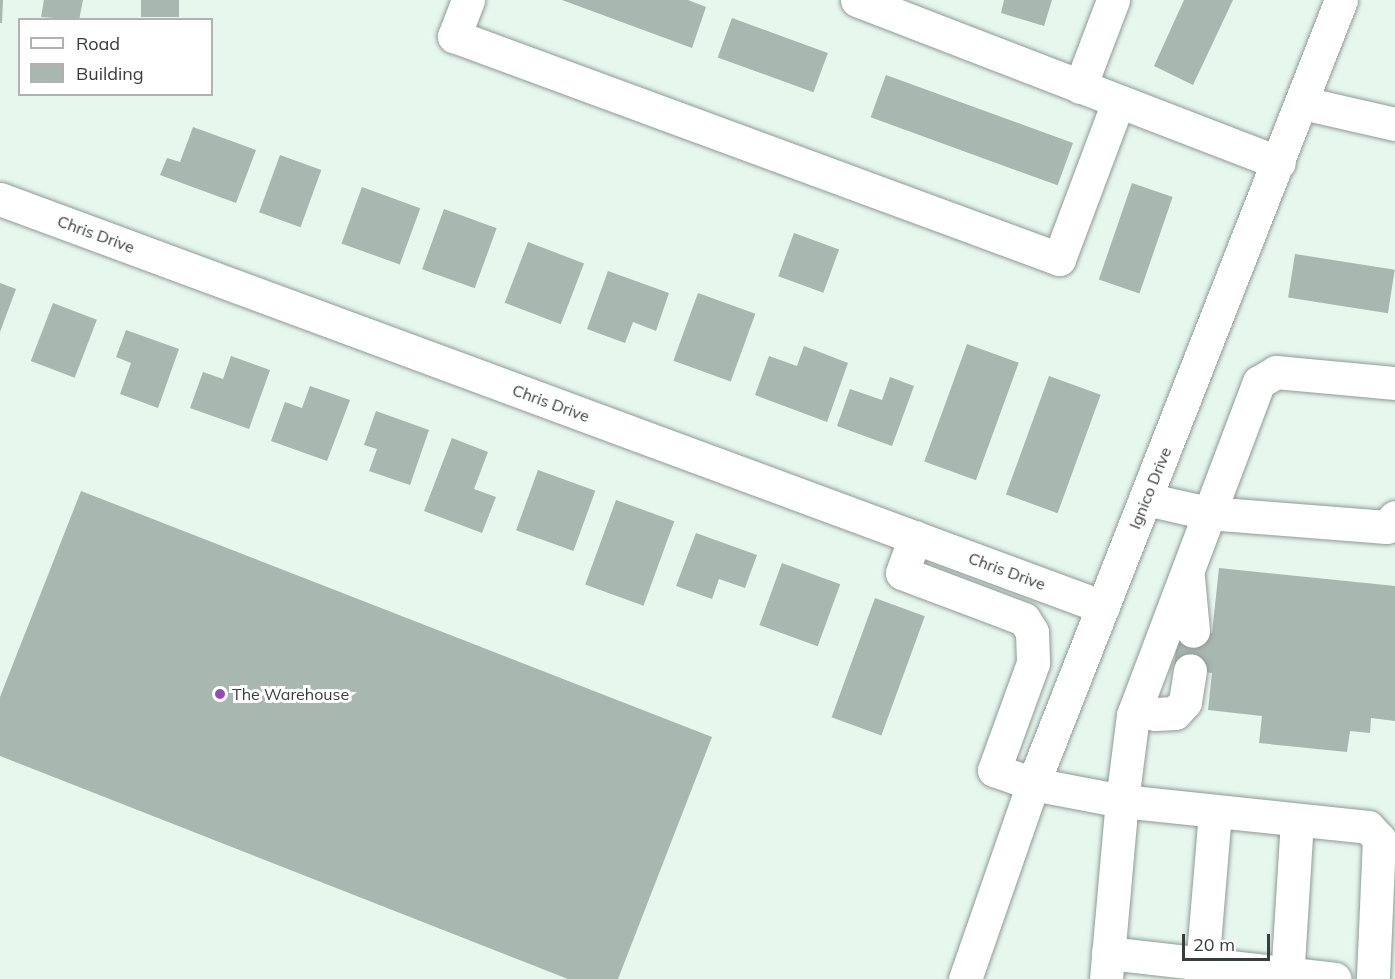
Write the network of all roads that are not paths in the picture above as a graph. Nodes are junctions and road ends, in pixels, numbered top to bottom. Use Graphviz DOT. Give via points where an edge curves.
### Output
graph roads {
  1 [pos="468,0"];
  2 [pos="857,0"];
  3 [pos="1113,0"];
  4 [pos="1341,0"];
  5 [pos="1080,87"];
  6 [pos="1118,102"];
  7 [pos="1303,103"];
  8 [pos="1395,124"];
  9 [pos="1279,163"];
  10 [pos="0,199"];
  11 [pos="1395,383"];
  12 [pos="1146,499"];
  13 [pos="1208,513"];
  14 [pos="1395,517"];
  15 [pos="915,537"];
  16 [pos="1187,569"];
  17 [pos="1038,583"];
  18 [pos="1103,607"];
  19 [pos="1024,620"];
  20 [pos="1193,631"];
  21 [pos="1190,670"];
  22 [pos="1030,676"];
  23 [pos="1070,691"];
  24 [pos="1135,710"];
  25 [pos="1033,784"];
  26 [pos="1122,801"];
  27 [pos="1215,813"];
  28 [pos="1297,821"];
  29 [pos="1107,966"];
  30 [pos="1202,971"];
  31 [pos="1287,977"];
  32 [pos="964,979"];
  33 [pos="1335,979"];
  34 [pos="1373,979"];
  1 -- 6 [label="street" via="454,36 1059,259"];
  2 -- 5 [label="street"];
  3 -- 5 [label="street"];
  4 -- 7 [label="street, Ignico Drive"];
  5 -- 6 [label="street"];
  6 -- 9 [label="street"];
  7 -- 8 [label="street"];
  7 -- 9 [label="street, Ignico Drive"];
  9 -- 12 [label="street, Ignico Drive"];
  10 -- 15 [label="street, Chris Drive"];
  11 -- 13 [label="street" via="1276,372 1259,382"];
  12 -- 13 [label="street"];
  12 -- 18 [label="street, Ignico Drive"];
  13 -- 14 [label="street" via="1386,527"];
  13 -- 16 [label="street"];
  15 -- 17 [label="street, Chris Drive"];
  15 -- 19 [label="street" via="902,573"];
  16 -- 20 [label="street"];
  16 -- 24 [label="street"];
  17 -- 18 [label="street, Chris Drive"];
  17 -- 19 [label="street"];
  18 -- 23 [label="street, Ignico Drive"];
  19 -- 22 [label="street" via="1032,632 1035,650"];
  21 -- 24 [label="street" via="1185,702 1175,713"];
  22 -- 23 [label="street"];
  22 -- 25 [label="street" via="994,770"];
  23 -- 25 [label="street, Ignico Drive"];
  24 -- 26 [label="street"];
  25 -- 26 [label="street"];
  25 -- 32 [label="street, Ignico Drive"];
  26 -- 27 [label="street"];
  26 -- 29 [label="street"];
  27 -- 28 [label="street"];
  27 -- 30 [label="street"];
  28 -- 31 [label="street"];
  28 -- 34 [label="street" via="1368,827 1379,840"];
  29 -- 30 [label="street"];
  30 -- 31 [label="street"];
  31 -- 33 [label="street"];
}
